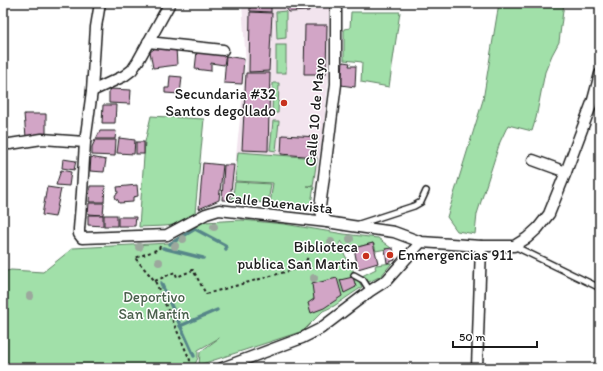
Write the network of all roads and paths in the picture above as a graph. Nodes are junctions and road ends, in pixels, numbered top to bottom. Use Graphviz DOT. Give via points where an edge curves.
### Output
graph roads {
  1 [pos="100,3"];
  2 [pos="170,3"];
  3 [pos="336,3"];
  4 [pos="148,42"];
  5 [pos="223,50"];
  6 [pos="600,74"];
  7 [pos="92,91"];
  8 [pos="596,100"];
  9 [pos="84,142"];
  10 [pos="3,144"];
  11 [pos="533,160"];
  12 [pos="566,172"];
  13 [pos="426,191"];
  14 [pos="327,222"];
  15 [pos="352,226"];
  16 [pos="421,242"];
  17 [pos="161,245"];
  18 [pos="481,246"];
  19 [pos="514,246"];
  20 [pos="308,257"];
  21 [pos="354,276"];
  22 [pos="155,281"];
  23 [pos="600,288"];
  24 [pos="370,291"];
  25 [pos="188,368"];
  26 [pos="222,368"];
  27 [pos="477,368"];
  1 -- 7 [label="street"];
  2 -- 4 [label="street"];
  3 -- 14 [label="street, Calle 10 de Mayo" via="336,84 320,207"];
  4 -- 5 [label="street"];
  4 -- 7 [label="street" via="132,70"];
  6 -- 8 [label="street"];
  7 -- 9 [label="street"];
  8 -- 12 [label="street"];
  9 -- 10 [label="street" via="42,139"];
  9 -- 14 [label="street, Calle Buenavista" via="79,234 82,238 167,235 206,214 219,210"];
  11 -- 12 [label="street"];
  12 -- 19 [label="street" via="549,214 528,238"];
  13 -- 15 [label="lane" via="421,202 414,206"];
  14 -- 15 [label="street, Calle Buenavista"];
  15 -- 16 [label="street, Calle Buenavista" via="394,232"];
  16 -- 18 [label="street, Calle Buenavista"];
  16 -- 24 [label="street" via="387,280"];
  17 -- 22 [label="path" via="159,249 135,258"];
  18 -- 19 [label="street, Calle Buenavista"];
  18 -- 27 [label="street"];
  19 -- 23 [label="lane"];
  20 -- 22 [label="path" via="303,267 206,294 193,270 177,277 175,272"];
  21 -- 24 [label="lane" via="363,280"];
  22 -- 25 [label="path" via="190,360"];
  24 -- 26 [label="street" via="320,329"];
}
